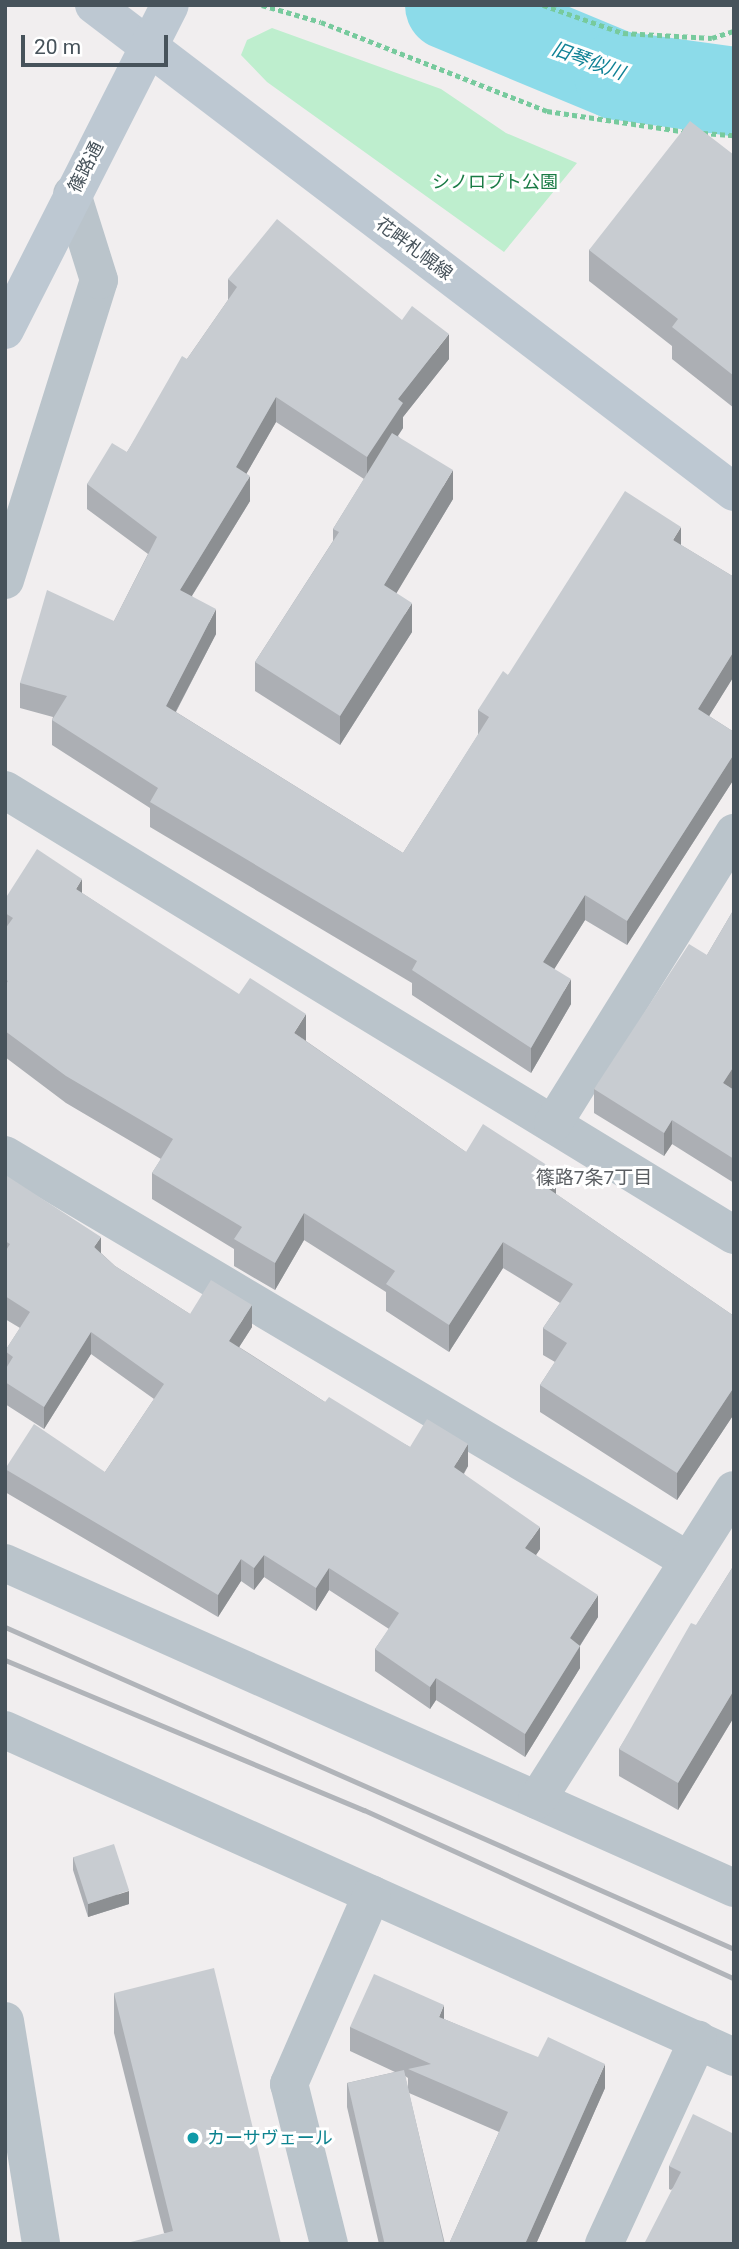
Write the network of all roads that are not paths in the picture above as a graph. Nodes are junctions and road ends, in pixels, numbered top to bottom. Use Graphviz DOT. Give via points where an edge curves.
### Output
graph roads {
  1 [pos="94,5"];
  2 [pos="170,5"];
  3 [pos="147,46"];
  4 [pos="72,194"];
  5 [pos="5,330"];
  6 [pos="734,492"];
  7 [pos="5,580"];
  8 [pos="5,790"];
  9 [pos="734,833"];
  10 [pos="553,1124"];
  11 [pos="5,1155"];
  12 [pos="734,1235"];
  13 [pos="734,1490"];
  14 [pos="689,1560"];
  15 [pos="5,1563"];
  16 [pos="5,1730"];
  17 [pos="537,1800"];
  18 [pos="734,1888"];
  19 [pos="372,1894"];
  20 [pos="5,2021"];
  21 [pos="698,2040"];
  22 [pos="734,2057"];
  23 [pos="41,2244"];
  24 [pos="329,2244"];
  25 [pos="604,2244"];
  1 -- 3 [label="main road, 花畔札幌線"];
  2 -- 3 [label="main road, 篠路通"];
  3 -- 4 [label="main road, 篠路通"];
  3 -- 6 [label="main road, 花畔札幌線"];
  4 -- 5 [label="main road, 篠路通"];
  4 -- 7 [label="street" via="99,280"];
  8 -- 10 [label="street"];
  9 -- 10 [label="street"];
  10 -- 12 [label="street"];
  11 -- 14 [label="street"];
  13 -- 14 [label="street"];
  14 -- 17 [label="street"];
  15 -- 17 [label="street"];
  16 -- 19 [label="street"];
  17 -- 18 [label="street"];
  19 -- 21 [label="street"];
  19 -- 24 [label="street" via="289,2084"];
  20 -- 23 [label="street"];
  21 -- 22 [label="street"];
  21 -- 25 [label="street"];
}
